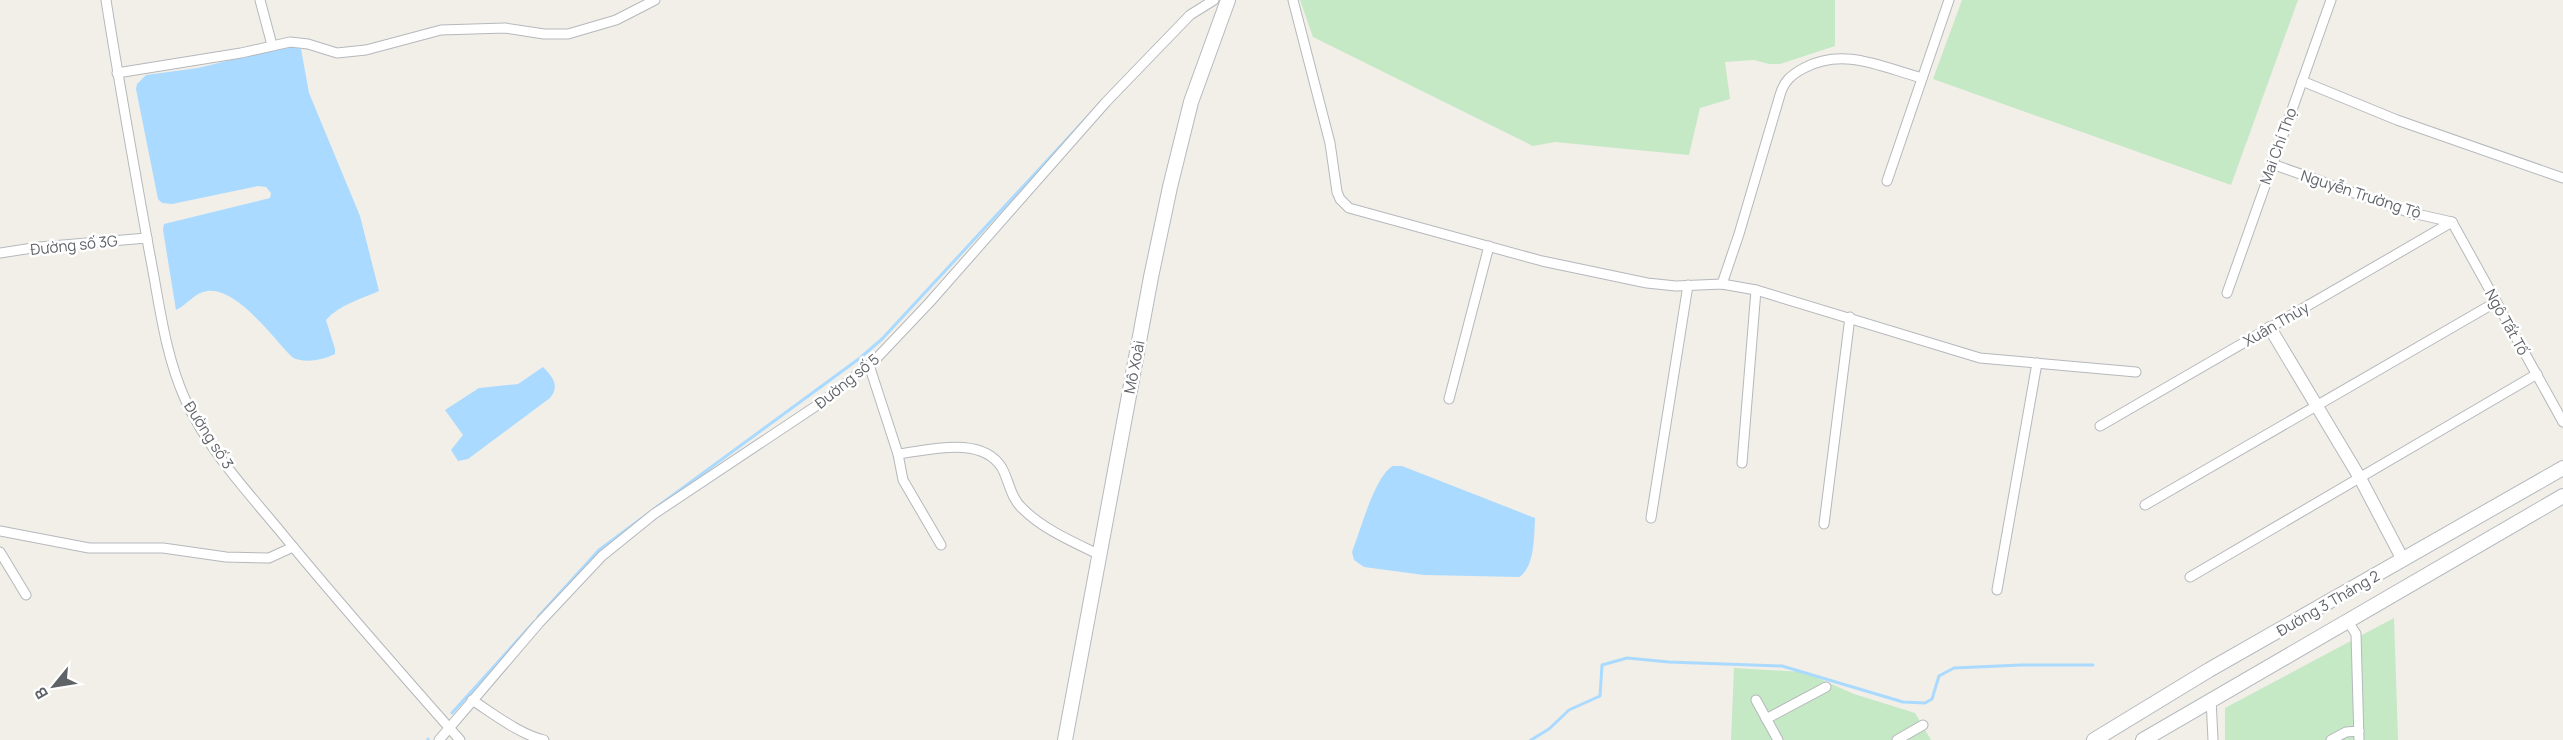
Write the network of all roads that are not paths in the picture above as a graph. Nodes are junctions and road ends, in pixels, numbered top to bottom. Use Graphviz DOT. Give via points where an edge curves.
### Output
graph roads {
  1 [pos="106,0"];
  2 [pos="260,0"];
  3 [pos="655,0"];
  4 [pos="1214,0"];
  5 [pos="1228,0"];
  6 [pos="1293,0"];
  7 [pos="1948,0"];
  8 [pos="2331,0"];
  9 [pos="272,45"];
  10 [pos="117,74"];
  11 [pos="1922,78"];
  12 [pos="2302,81"];
  13 [pos="2272,164"];
  14 [pos="2563,178"];
  15 [pos="1887,181"];
  16 [pos="2452,222"];
  17 [pos="147,238"];
  18 [pos="1489,246"];
  19 [pos="0,254"];
  20 [pos="1722,284"];
  21 [pos="1688,285"];
  22 [pos="1756,290"];
  23 [pos="2227,294"];
  24 [pos="2496,302"];
  25 [pos="1850,317"];
  26 [pos="2270,328"];
  27 [pos="2037,363"];
  28 [pos="869,365"];
  29 [pos="2136,372"];
  30 [pos="2537,374"];
  31 [pos="1449,399"];
  32 [pos="2316,405"];
  33 [pos="2563,422"];
  34 [pos="2100,426"];
  35 [pos="898,453"];
  36 [pos="1742,463"];
  37 [pos="2563,468"];
  38 [pos="2360,478"];
  39 [pos="2563,496"];
  40 [pos="2145,505"];
  41 [pos="1651,518"];
  42 [pos="1824,524"];
  43 [pos="0,531"];
  44 [pos="941,545"];
  45 [pos="293,548"];
  46 [pos="0,552"];
  47 [pos="1098,554"];
  48 [pos="2403,560"];
  49 [pos="2190,577"];
  50 [pos="1997,590"];
  51 [pos="26,595"];
  52 [pos="2347,620"];
  53 [pos="1826,687"];
  54 [pos="2211,699"];
  55 [pos="472,700"];
  56 [pos="1756,700"];
  57 [pos="1766,718"];
  58 [pos="1923,725"];
  59 [pos="448,727"];
  60 [pos="2359,736"];
  61 [pos="439,740"];
  62 [pos="460,740"];
  63 [pos="544,740"];
  64 [pos="1065,740"];
  65 [pos="1778,740"];
  66 [pos="1897,740"];
  67 [pos="2094,740"];
  68 [pos="2143,740"];
  69 [pos="2212,740"];
  70 [pos="2331,740"];
  1 -- 10 [label="street, Đường số 3"];
  2 -- 9 [label="street"];
  3 -- 9 [label="street" via="616,20 568,34 506,28 441,30 366,50 337,53 299,43"];
  4 -- 28 [label="street, Đường số 5" via="1190,15 1106,102 929,303"];
  5 -- 47 [label="main road, Mô Xoài" via="1182,137"];
  6 -- 18 [label="street" via="1330,143 1337,192 1344,205"];
  7 -- 11 [label="street"];
  8 -- 12 [label="street, Mai Chí Thọ"];
  9 -- 10 [label="street"];
  10 -- 17 [label="street, Đường số 3"];
  11 -- 15 [label="street"];
  11 -- 20 [label="street" via="1838,57 1819,61 1789,77 1780,95"];
  12 -- 13 [label="street, Mai Chí Thọ"];
  12 -- 14 [label="street" via="2397,120"];
  13 -- 16 [label="street, Nguyễn Trường Tộ" via="2408,212"];
  13 -- 23 [label="street, Mai Chí Thọ"];
  16 -- 24 [label="street, Ngô Tất Tố"];
  16 -- 26 [label="street, Xuân Thủy"];
  17 -- 19 [label="street, Đường số 3G"];
  17 -- 45 [label="street, Đường số 3" via="167,342 186,400 219,453"];
  18 -- 21 [label="street" via="1647,283"];
  18 -- 31 [label="street"];
  20 -- 21 [label="street"];
  20 -- 22 [label="street"];
  21 -- 41 [label="street"];
  22 -- 25 [label="street"];
  22 -- 36 [label="street"];
  24 -- 30 [label="street, Ngô Tất Tố"];
  24 -- 32 [label="street"];
  25 -- 27 [label="street" via="1960,354"];
  25 -- 42 [label="street"];
  26 -- 32 [label="street"];
  26 -- 34 [label="street, Xuân Thủy"];
  27 -- 29 [label="street"];
  27 -- 50 [label="street"];
  28 -- 35 [label="street"];
  28 -- 55 [label="street, Đường số 5" via="795,422 654,514 602,556"];
  30 -- 33 [label="street, Ngô Tất Tố"];
  30 -- 38 [label="street"];
  32 -- 38 [label="street"];
  32 -- 40 [label="street"];
  35 -- 44 [label="street" via="903,480"];
  35 -- 47 [label="street" via="958,448 989,453 1000,465 1022,509"];
  37 -- 48 [label="main road, Đường 3 Tháng 2"];
  38 -- 48 [label="street"];
  38 -- 49 [label="street"];
  39 -- 52 [label="main road, Đường 3 Tháng 2"];
  43 -- 45 [label="street" via="89,548 163,548 226,557 269,558"];
  45 -- 59 [label="street, Đường số 3"];
  46 -- 51 [label="street"];
  47 -- 64 [label="main road, Mô Xoài"];
  48 -- 67 [label="main road, Đường 3 Tháng 2"];
  52 -- 54 [label="main road, Đường 3 Tháng 2"];
  52 -- 60 [label="street" via="2356,634"];
  53 -- 57 [label="street"];
  54 -- 68 [label="main road, Đường 3 Tháng 2"];
  54 -- 69 [label="street"];
  55 -- 59 [label="street, Đường số 5"];
  55 -- 63 [label="street" via="524,734"];
  56 -- 57 [label="street"];
  57 -- 65 [label="street"];
  58 -- 66 [label="street"];
  59 -- 61 [label="street, Đường số 5"];
  59 -- 62 [label="street, Đường số 3"];
  60 -- 70 [label="street" via="2346,732"];
}
